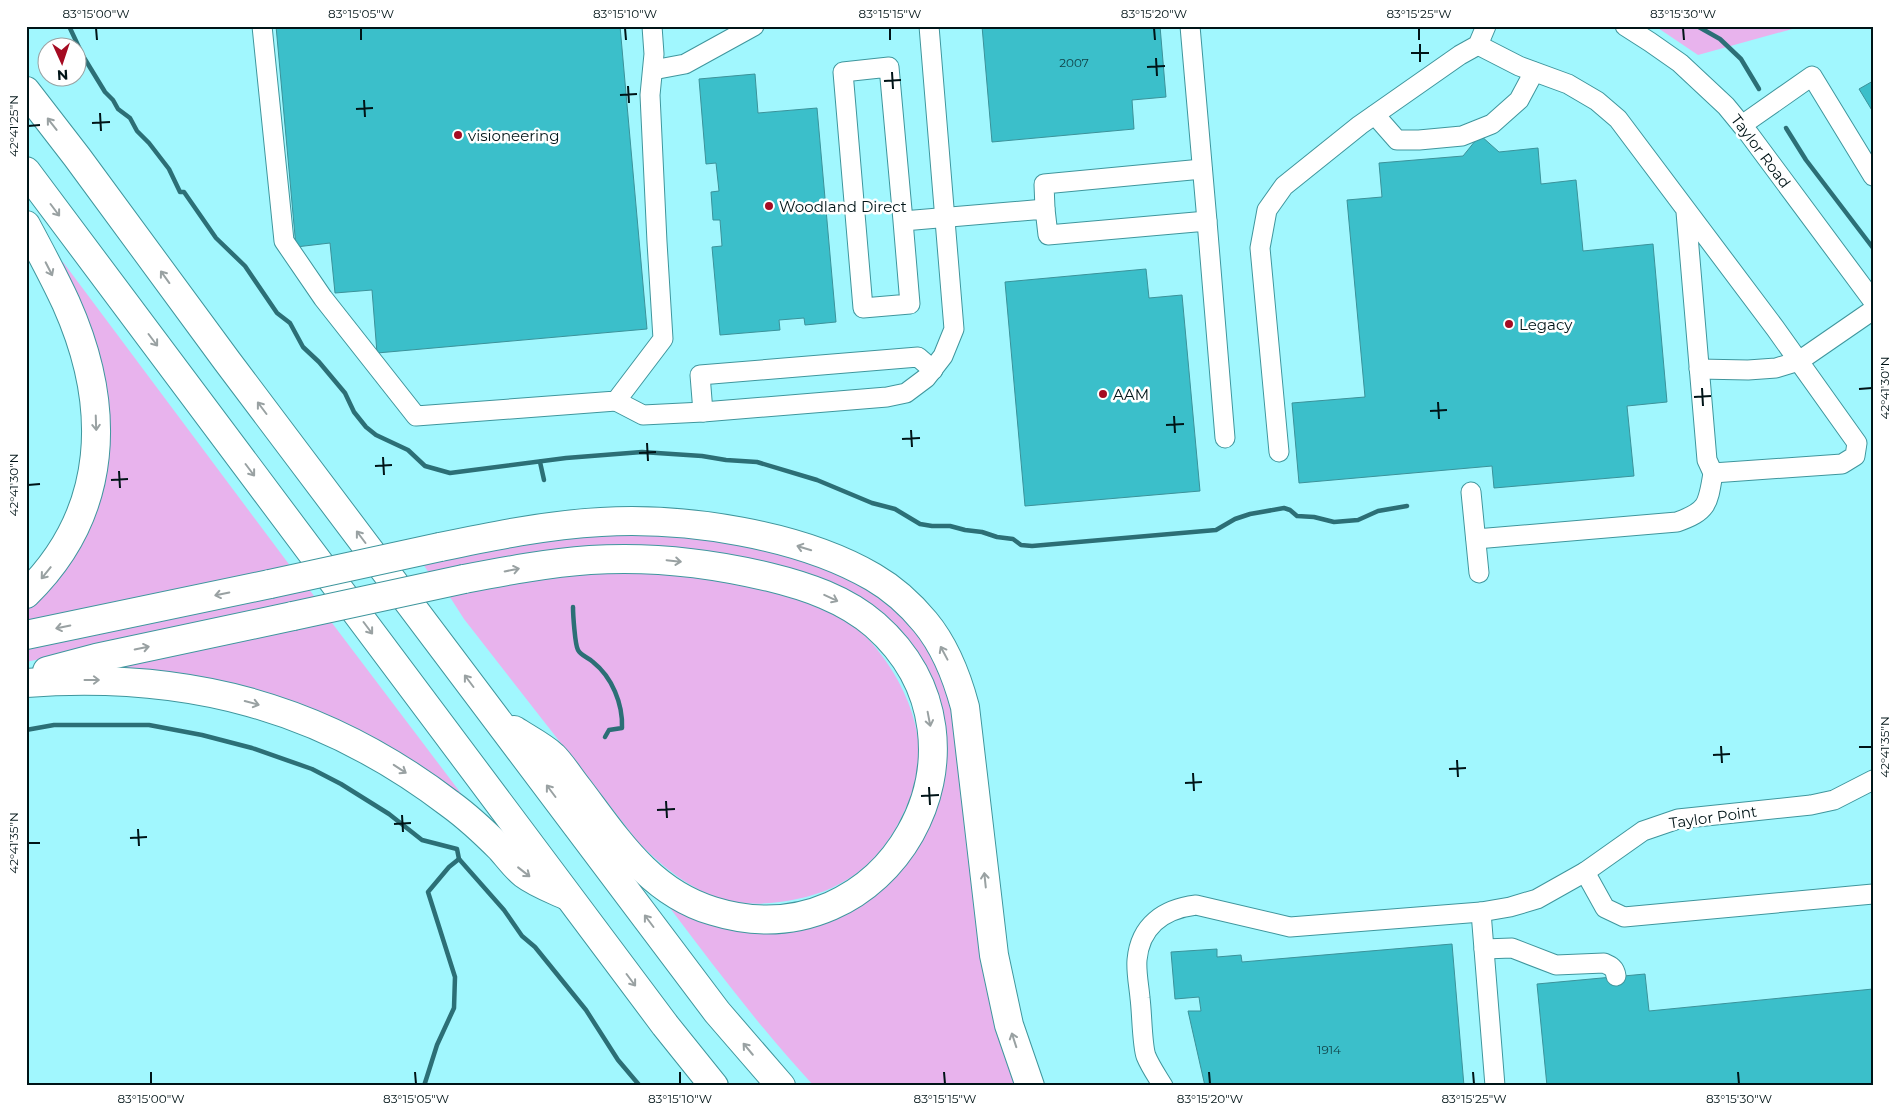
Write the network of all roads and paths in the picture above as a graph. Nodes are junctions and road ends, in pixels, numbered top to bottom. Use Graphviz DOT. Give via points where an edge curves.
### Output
graph roads {
  1 [pos="262,26"];
  2 [pos="652,26"];
  3 [pos="754,26"];
  4 [pos="929,26"];
  5 [pos="1190,26"];
  6 [pos="1486,26"];
  7 [pos="1625,26"];
  8 [pos="1478,45"];
  9 [pos="653,70"];
  10 [pos="1534,72"];
  11 [pos="26,91"];
  12 [pos="1375,115"];
  13 [pos="1742,125"];
  14 [pos="1202,169"];
  15 [pos="26,171"];
  16 [pos="1873,176"];
  17 [pos="1045,209"];
  18 [pos="1686,212"];
  19 [pos="944,218"];
  20 [pos="903,221"];
  21 [pos="1207,221"];
  22 [pos="26,225"];
  23 [pos="1873,301"];
  24 [pos="1873,310"];
  25 [pos="1799,361"];
  26 [pos="1699,369"];
  27 [pos="932,370"];
  28 [pos="616,401"];
  29 [pos="703,412"];
  30 [pos="1225,438"];
  31 [pos="1278,452"];
  32 [pos="1714,473"];
  33 [pos="1470,492"];
  34 [pos="1476,539"];
  35 [pos="1479,573"];
  36 [pos="26,594"];
  37 [pos="26,635"];
  38 [pos="26,676"];
  39 [pos="26,683"];
  40 [pos="498,720"];
  41 [pos="1873,780"];
  42 [pos="1585,872"];
  43 [pos="1873,894"];
  44 [pos="570,898"];
  45 [pos="1481,912"];
  46 [pos="1484,949"];
  47 [pos="1616,976"];
  48 [pos="714,1086"];
  49 [pos="781,1086"];
  50 [pos="1030,1086"];
  51 [pos="1163,1086"];
  52 [pos="1495,1086"];
  1 -- 28 [label="street" via="284,242 323,298 416,416"];
  2 -- 9 [label="street"];
  3 -- 9 [label="street" via="685,64"];
  4 -- 19 [label="street"];
  5 -- 14 [label="street"];
  6 -- 8 [label="street"];
  7 -- 13 [label="street, Taylor Road" via="1680,63 1713,92"];
  8 -- 10 [label="street"];
  8 -- 12 [label="street"];
  9 -- 28 [label="street" via="651,105 664,338"];
  10 -- 12 [label="street" via="1519,100 1492,124 1462,136 1397,140"];
  10 -- 18 [label="street" via="1568,84 1597,101 1618,119"];
  40 -- 11 [label="highway, one-way"];
  12 -- 31 [label="street" via="1284,186 1267,210 1260,248"];
  13 -- 16 [label="street" via="1812,76"];
  13 -- 23 [label="street, Taylor Road"];
  14 -- 17 [label="street" via="1044,184"];
  14 -- 21 [label="street"];
  15 -- 44 [label="highway, one-way"];
  17 -- 19 [label="street"];
  17 -- 21 [label="street" via="1048,235"];
  18 -- 25 [label="street"];
  18 -- 26 [label="street"];
  19 -- 20 [label="street"];
  19 -- 27 [label="street" via="954,329 943,356"];
  20 -- 20 [label="street" via="910,304 863,308 843,72 890,67"];
  21 -- 30 [label="street"];
  22 -- 36 [label="highway, one-way" via="66,305 83,352 94,396 97,440 91,481 77,523 55,561"];
  24 -- 25 [label="street"];
  25 -- 26 [label="street" via="1776,368"];
  25 -- 32 [label="street" via="1857,443 1855,456 1842,464"];
  26 -- 32 [label="street" via="1707,460"];
  27 -- 29 [label="street" via="906,394"];
  27 -- 29 [label="street" via="918,358 700,375"];
  28 -- 29 [label="street" via="643,416"];
  32 -- 34 [label="street" via="1704,508 1677,522"];
  33 -- 34 [label="street"];
  34 -- 35 [label="street"];
  50 -- 37 [label="highway, one-way, bridge" via="1009,1025 994,955 965,707 959,685 926,623 911,607 875,578 832,557 770,538 706,527 638,521 602,522 531,529"];
  38 -- 40 [label="highway, one-way, bridge" via="96,658 522,568 591,560 657,559 721,567 816,591 874,624 908,664 924,697 932,739 932,759 926,799 909,837 898,854 871,881 845,899 824,908 777,919 755,919 706,909 657,882 634,860 552,755"];
  39 -- 44 [label="highway, one-way" via="100,680 162,684 231,697 305,720 397,767 451,804 524,874"];
  49 -- 40 [label="highway, one-way" via="717,1012"];
  41 -- 42 [label="street, Taylor Point" via="1834,800 1678,819 1644,831"];
  42 -- 43 [label="street" via="1605,908 1624,917"];
  42 -- 45 [label="street, Taylor Point" via="1537,899"];
  44 -- 48 [label="highway, one-way"];
  45 -- 46 [label="street"];
  45 -- 51 [label="street, Taylor Point" via="1290,927 1196,906 1166,913 1146,932 1137,961 1145,1054"];
  46 -- 47 [label="street" via="1512,948 1556,965 1604,963 1616,971"];
  46 -- 52 [label="street"];
}
